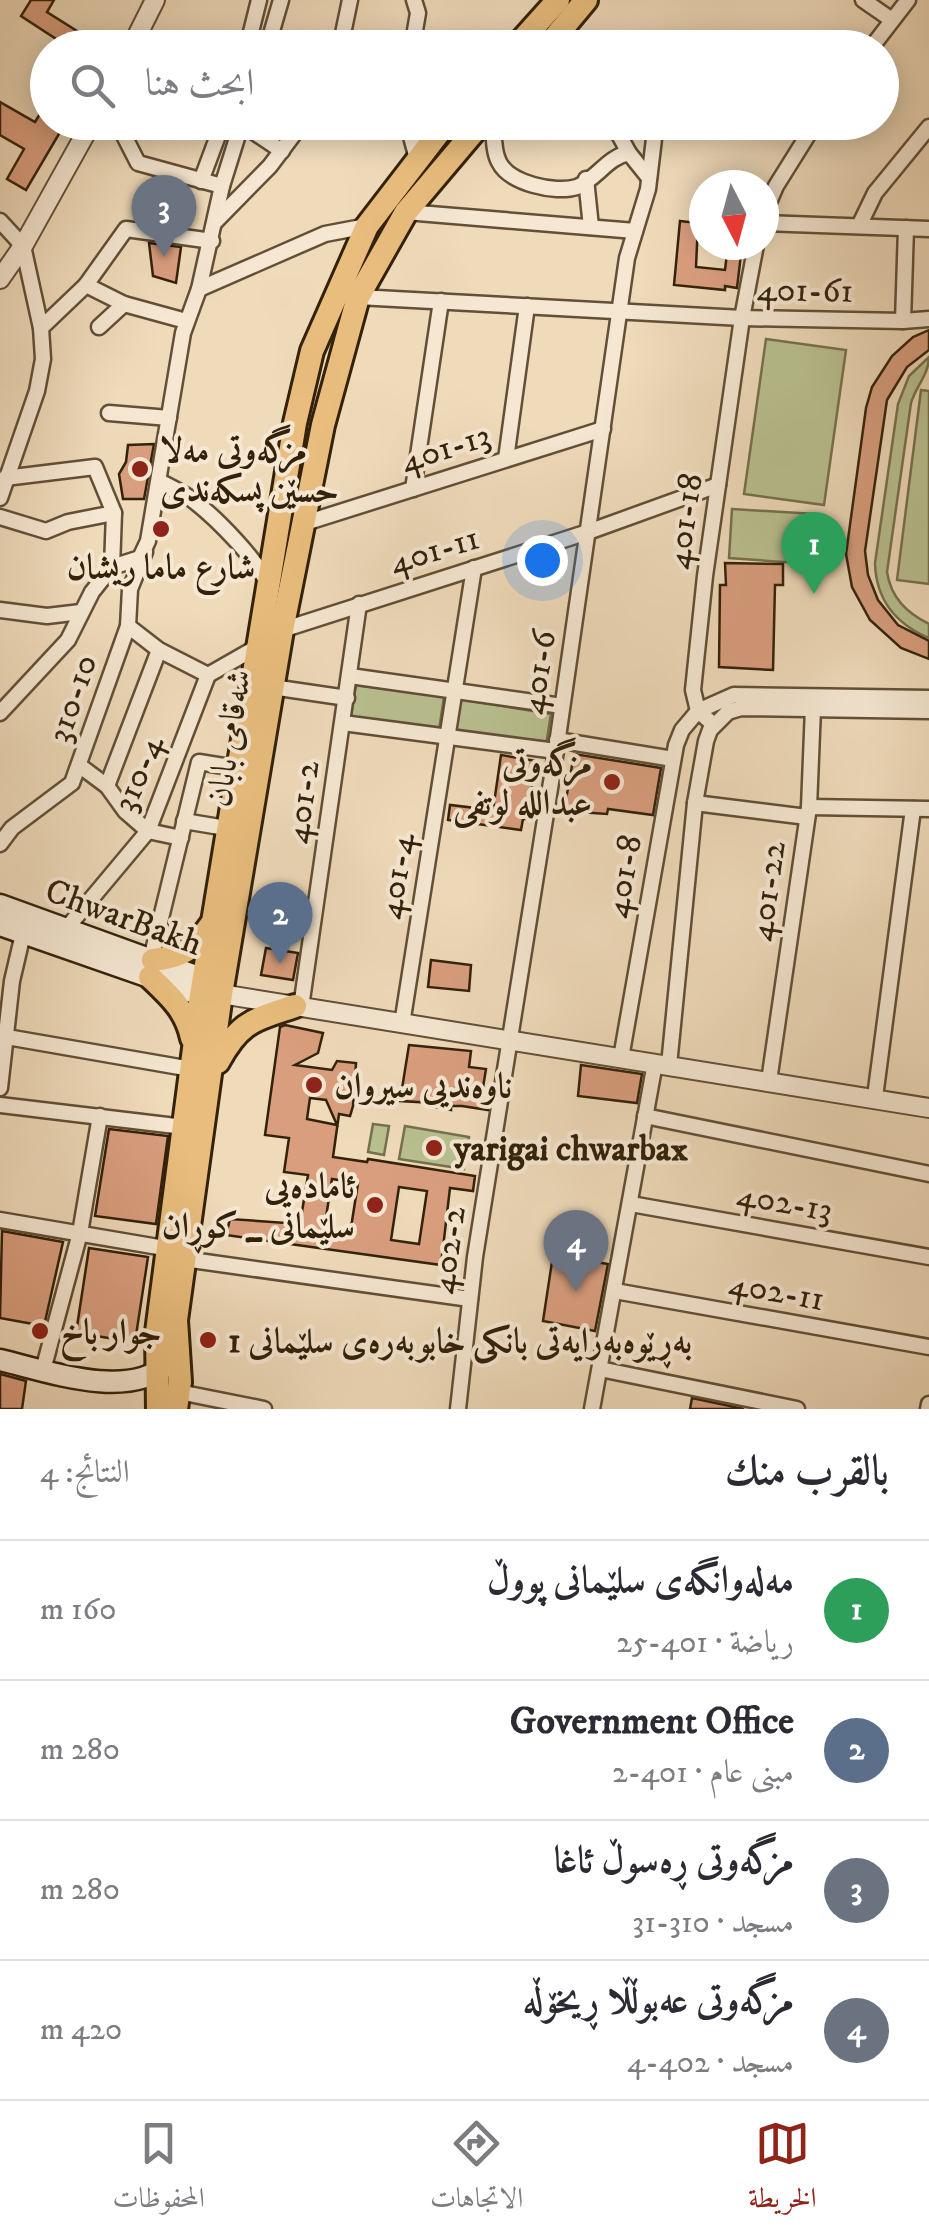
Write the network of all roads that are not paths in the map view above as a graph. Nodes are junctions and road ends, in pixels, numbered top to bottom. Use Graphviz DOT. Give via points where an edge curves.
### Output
graph roads {
  1 [pos="154,0"];
  2 [pos="258,0"];
  3 [pos="282,0"];
  4 [pos="350,0"];
  5 [pos="414,0"];
  6 [pos="558,0"];
  7 [pos="586,0"];
  8 [pos="863,0"];
  9 [pos="908,0"];
  10 [pos="892,20"];
  11 [pos="140,30"];
  12 [pos="251,30"];
  13 [pos="273,30"];
  14 [pos="344,30"];
  15 [pos="415,30"];
  16 [pos="531,30"];
  17 [pos="561,30"];
  18 [pos="884,30"];
  19 [pos="929,126"];
  20 [pos="82,140"];
  21 [pos="127,140"];
  22 [pos="217,140"];
  23 [pos="237,140"];
  24 [pos="266,140"];
  25 [pos="290,140"];
  26 [pos="411,140"];
  27 [pos="432,140"];
  28 [pos="467,140"];
  29 [pos="495,140"];
  30 [pos="622,140"];
  31 [pos="654,140"];
  32 [pos="805,140"];
  33 [pos="282,151"];
  34 [pos="629,153"];
  35 [pos="416,159"];
  36 [pos="650,178"];
  37 [pos="586,180"];
  38 [pos="201,181"];
  39 [pos="779,181"];
  40 [pos="222,186"];
  41 [pos="406,212"];
  42 [pos="0,221"];
  43 [pos="215,222"];
  44 [pos="779,223"];
  45 [pos="367,226"];
  46 [pos="859,226"];
  47 [pos="591,227"];
  48 [pos="906,228"];
  49 [pos="929,229"];
  50 [pos="635,230"];
  51 [pos="212,241"];
  52 [pos="24,246"];
  53 [pos="753,260"];
  54 [pos="0,279"];
  55 [pos="86,285"];
  56 [pos="199,289"];
  57 [pos="358,297"];
  58 [pos="441,301"];
  59 [pos="124,304"];
  60 [pos="526,306"];
  61 [pos="619,312"];
  62 [pos="742,318"];
  63 [pos="929,318"];
  64 [pos="186,320"];
  65 [pos="903,322"];
  66 [pos="99,327"];
  67 [pos="40,328"];
  68 [pos="109,413"];
  69 [pos="168,418"];
  70 [pos="602,428"];
  71 [pos="0,444"];
  72 [pos="15,450"];
  73 [pos="506,460"];
  74 [pos="5,478"];
  75 [pos="159,481"];
  76 [pos="718,485"];
  77 [pos="413,489"];
  78 [pos="0,498"];
  79 [pos="114,512"];
  80 [pos="0,517"];
  81 [pos="305,523"];
  82 [pos="588,532"];
  83 [pos="148,540"];
  84 [pos="112,567"];
  85 [pos="474,568"];
  86 [pos="268,587"];
  87 [pos="359,604"];
  88 [pos="0,610"];
  89 [pos="81,612"];
  90 [pos="128,626"];
  91 [pos="282,630"];
  92 [pos="257,646"];
  93 [pos="160,650"];
  94 [pos="208,675"];
  95 [pos="350,676"];
  96 [pos="272,688"];
  97 [pos="454,691"];
  98 [pos="347,698"];
  99 [pos="929,698"];
  100 [pos="562,706"];
  101 [pos="813,708"];
  102 [pos="698,711"];
  103 [pos="929,711"];
  104 [pos="0,713"];
  105 [pos="343,723"];
  106 [pos="714,725"];
  107 [pos="447,736"];
  108 [pos="556,746"];
  109 [pos="673,758"];
  110 [pos="80,766"];
  111 [pos="236,768"];
  112 [pos="107,786"];
  113 [pos="695,803"];
  114 [pos="912,809"];
  115 [pos="929,809"];
  116 [pos="808,812"];
  117 [pos="184,821"];
  118 [pos="226,828"];
  119 [pos="148,831"];
  120 [pos="2,835"];
  121 [pos="181,838"];
  122 [pos="0,905"];
  123 [pos="212,924"];
  124 [pos="0,925"];
  125 [pos="66,930"];
  126 [pos="23,934"];
  127 [pos="151,966"];
  128 [pos="209,989"];
  129 [pos="5,1005"];
  130 [pos="298,1007"];
  131 [pos="402,1024"];
  132 [pos="7,1036"];
  133 [pos="508,1040"];
  134 [pos="620,1058"];
  135 [pos="662,1064"];
  136 [pos="198,1065"];
  137 [pos="1,1078"];
  138 [pos="769,1081"];
  139 [pos="874,1097"];
  140 [pos="0,1105"];
  141 [pos="927,1109"];
  142 [pos="100,1116"];
  143 [pos="645,1116"];
  144 [pos="184,1127"];
  145 [pos="929,1174"];
  146 [pos="631,1204"];
  147 [pos="0,1220"];
  148 [pos="80,1233"];
  149 [pos="177,1254"];
  150 [pos="929,1257"];
  151 [pos="615,1291"];
  152 [pos="470,1298"];
  153 [pos="929,1347"];
  154 [pos="177,1354"];
  155 [pos="0,1360"];
  156 [pos="600,1369"];
  157 [pos="43,1370"];
  158 [pos="157,1373"];
  159 [pos="112,1382"];
  160 [pos="177,1400"];
  161 [pos="767,1406"];
  162 [pos="155,1409"];
  163 [pos="264,1409"];
  164 [pos="458,1409"];
  165 [pos="592,1409"];
  166 [pos="797,1409"];
  1 -- 11 [label="street"];
  2 -- 12 [label="street"];
  3 -- 13 [label="street"];
  4 -- 14 [label="street"];
  5 -- 15 [label="street"];
  6 -- 16 [label="main road"];
  7 -- 17 [label="main road"];
  8 -- 10 [label="street"];
  9 -- 10 [label="street"];
  10 -- 18 [label="street"];
  19 -- 46 [label="street" via="876,192"];
  20 -- 52 [label="street"];
  21 -- 38 [label="street" via="138,163"];
  22 -- 38 [label="street"];
  23 -- 40 [label="street, 310-10"];
  24 -- 33 [label="street"];
  25 -- 33 [label="street"];
  26 -- 35 [label="street"];
  27 -- 35 [label="main road, شەقامی بابان"];
  28 -- 41 [label="main road, شەقامی بابان"];
  29 -- 37 [label="street" via="499,164 519,182 576,187"];
  30 -- 34 [label="street"];
  31 -- 36 [label="street, 401-6"];
  32 -- 39 [label="street"];
  33 -- 43 [label="street"];
  34 -- 36 [label="street"];
  34 -- 37 [label="street"];
  35 -- 45 [label="main road, شەقامی بابان"];
  36 -- 50 [label="street, 401-6"];
  37 -- 47 [label="street"];
  38 -- 40 [label="street"];
  40 -- 43 [label="street, 310-10"];
  41 -- 47 [label="street"];
  41 -- 57 [label="main road, شەقامی بابان"];
  42 -- 52 [label="street"];
  43 -- 51 [label="street, 310-10"];
  44 -- 46 [label="street"];
  45 -- 56 [label="street" via="325,234"];
  45 -- 86 [label="main road, شەقامی بابان" via="312,350"];
  46 -- 48 [label="street"];
  47 -- 50 [label="street"];
  48 -- 49 [label="street"];
  48 -- 65 [label="street"];
  50 -- 61 [label="street, 401-6"];
  51 -- 55 [label="street" via="126,229"];
  51 -- 56 [label="street, 310-10"];
  52 -- 54 [label="street"];
  52 -- 67 [label="street"];
  53 -- 62 [label="street, 401-18"];
  55 -- 59 [label="street"];
  55 -- 67 [label="street"];
  56 -- 64 [label="street, 310-10"];
  57 -- 58 [label="street, 401-61"];
  57 -- 81 [label="main road, شەقامی بابان"];
  58 -- 60 [label="street, 401-61"];
  58 -- 77 [label="street"];
  59 -- 64 [label="street"];
  59 -- 66 [label="street"];
  60 -- 61 [label="street, 401-61"];
  60 -- 73 [label="street"];
  61 -- 62 [label="street, 401-61"];
  61 -- 70 [label="street, 401-6"];
  62 -- 65 [label="street, 401-61"];
  62 -- 76 [label="street, 401-18"];
  63 -- 65 [label="street, 401-61"];
  64 -- 69 [label="street, 310-10"];
  67 -- 72 [label="street" via="41,375"];
  68 -- 69 [label="street"];
  69 -- 75 [label="street, 310-10"];
  70 -- 73 [label="street, 401-13"];
  70 -- 82 [label="street, 401-6"];
  71 -- 72 [label="street"];
  72 -- 74 [label="street"];
  73 -- 77 [label="street, 401-13"];
  74 -- 78 [label="street"];
  74 -- 79 [label="street" via="95,468"];
  75 -- 83 [label="street, 310-10"];
  75 -- 86 [label="street" via="217,523"];
  76 -- 82 [label="street, 401-11"];
  76 -- 102 [label="street, 401-18" via="693,690"];
  77 -- 81 [label="street, 401-13"];
  79 -- 80 [label="street" via="46,531"];
  79 -- 84 [label="street"];
  81 -- 91 [label="main road, شەقامی بابان"];
  82 -- 85 [label="street, 401-11"];
  82 -- 100 [label="street, 401-6"];
  83 -- 84 [label="street" via="140,558"];
  83 -- 90 [label="street, 310-10" via="130,589"];
  84 -- 89 [label="street"];
  85 -- 87 [label="street, 401-11"];
  85 -- 97 [label="street, 401-4"];
  86 -- 92 [label="main road, شەقامی بابان"];
  87 -- 91 [label="street, 401-11"];
  87 -- 95 [label="street, 401-2"];
  88 -- 89 [label="street"];
  89 -- 104 [label="street" via="68,640"];
  90 -- 93 [label="street"];
  90 -- 110 [label="street, 310-10"];
  91 -- 96 [label="main road, شەقامی بابان"];
  92 -- 94 [label="street"];
  92 -- 111 [label="main road, شەقامی بابان"];
  93 -- 94 [label="street"];
  93 -- 112 [label="street"];
  94 -- 119 [label="street, 310-4"];
  95 -- 97 [label="street"];
  95 -- 98 [label="street, 401-2"];
  96 -- 98 [label="street"];
  96 -- 128 [label="main road, شەقامی بابان"];
  97 -- 100 [label="street"];
  97 -- 107 [label="street, 401-4"];
  98 -- 105 [label="street, 401-2"];
  99 -- 102 [label="street" via="734,694"];
  100 -- 108 [label="street, 401-6"];
  101 -- 103 [label="street"];
  101 -- 106 [label="street" via="742,708"];
  101 -- 116 [label="street, 401-22"];
  102 -- 106 [label="street"];
  102 -- 109 [label="street, 401-8" via="679,736"];
  105 -- 107 [label="street"];
  105 -- 130 [label="street, 401-2"];
  106 -- 113 [label="street"];
  107 -- 108 [label="street"];
  107 -- 131 [label="street, 401-4"];
  108 -- 109 [label="street"];
  108 -- 133 [label="street, 401-6"];
  109 -- 134 [label="street, 401-8"];
  110 -- 112 [label="street"];
  110 -- 120 [label="street, 310-10" via="72,783"];
  111 -- 117 [label="street" via="199,762"];
  111 -- 118 [label="main road, شەقامی بابان"];
  112 -- 119 [label="street"];
  113 -- 116 [label="street"];
  113 -- 135 [label="street"];
  114 -- 115 [label="street"];
  114 -- 116 [label="street"];
  114 -- 139 [label="street"];
  116 -- 138 [label="street, 401-22"];
  117 -- 118 [label="street"];
  117 -- 121 [label="street"];
  118 -- 123 [label="main road, شەقامی بابان"];
  119 -- 121 [label="street"];
  119 -- 125 [label="street, 310-4"];
  121 -- 127 [label="street"];
  122 -- 125 [label="main road, ChwarBakh"];
  123 -- 127 [label="main road" via="185,954"];
  123 -- 128 [label="main road, شەقامی بابان"];
  124 -- 126 [label="main road"];
  125 -- 127 [label="main road, ChwarBakh"];
  126 -- 127 [label="main road"];
  126 -- 129 [label="street"];
  127 -- 128 [label="main road, ChwarBakh"];
  127 -- 136 [label="main road" via="187,1017"];
  128 -- 130 [label="street"];
  128 -- 136 [label="main road, شەقامی بابان"];
  128 -- 136 [label="main road, شەقامی بابان"];
  129 -- 132 [label="street"];
  130 -- 131 [label="street"];
  130 -- 136 [label="main road" via="246,1022"];
  131 -- 133 [label="street"];
  132 -- 136 [label="street"];
  132 -- 137 [label="street"];
  133 -- 134 [label="street"];
  133 -- 152 [label="street, 402-2"];
  134 -- 135 [label="street"];
  135 -- 138 [label="street"];
  135 -- 143 [label="street"];
  136 -- 144 [label="main road, شەقامی بابان"];
  136 -- 149 [label="main road, شەقامی بابان"];
  138 -- 139 [label="street"];
  139 -- 141 [label="street"];
  140 -- 142 [label="street"];
  142 -- 144 [label="street"];
  142 -- 148 [label="street"];
  143 -- 145 [label="street"];
  143 -- 146 [label="street"];
  144 -- 149 [label="main road, شەقامی بابان"];
  146 -- 150 [label="street, 402-13"];
  146 -- 151 [label="street"];
  147 -- 148 [label="street"];
  148 -- 149 [label="street"];
  148 -- 157 [label="street"];
  149 -- 152 [label="street"];
  149 -- 154 [label="main road, شەقامی بابان"];
  149 -- 158 [label="main road, شەقامی بابان" via="157,1332"];
  151 -- 153 [label="street, 402-11"];
  151 -- 156 [label="street"];
  152 -- 164 [label="street, 402-2"];
  154 -- 158 [label="main road"];
  154 -- 160 [label="main road, شەقامی بابان"];
  155 -- 157 [label="main road"];
  156 -- 161 [label="street"];
  156 -- 165 [label="street"];
  157 -- 159 [label="main road"];
  158 -- 159 [label="main road"];
  158 -- 162 [label="main road, شەقامی بابان"];
  159 -- 162 [label="main road"];
  160 -- 163 [label="street"];
  161 -- 166 [label="street"];
}
